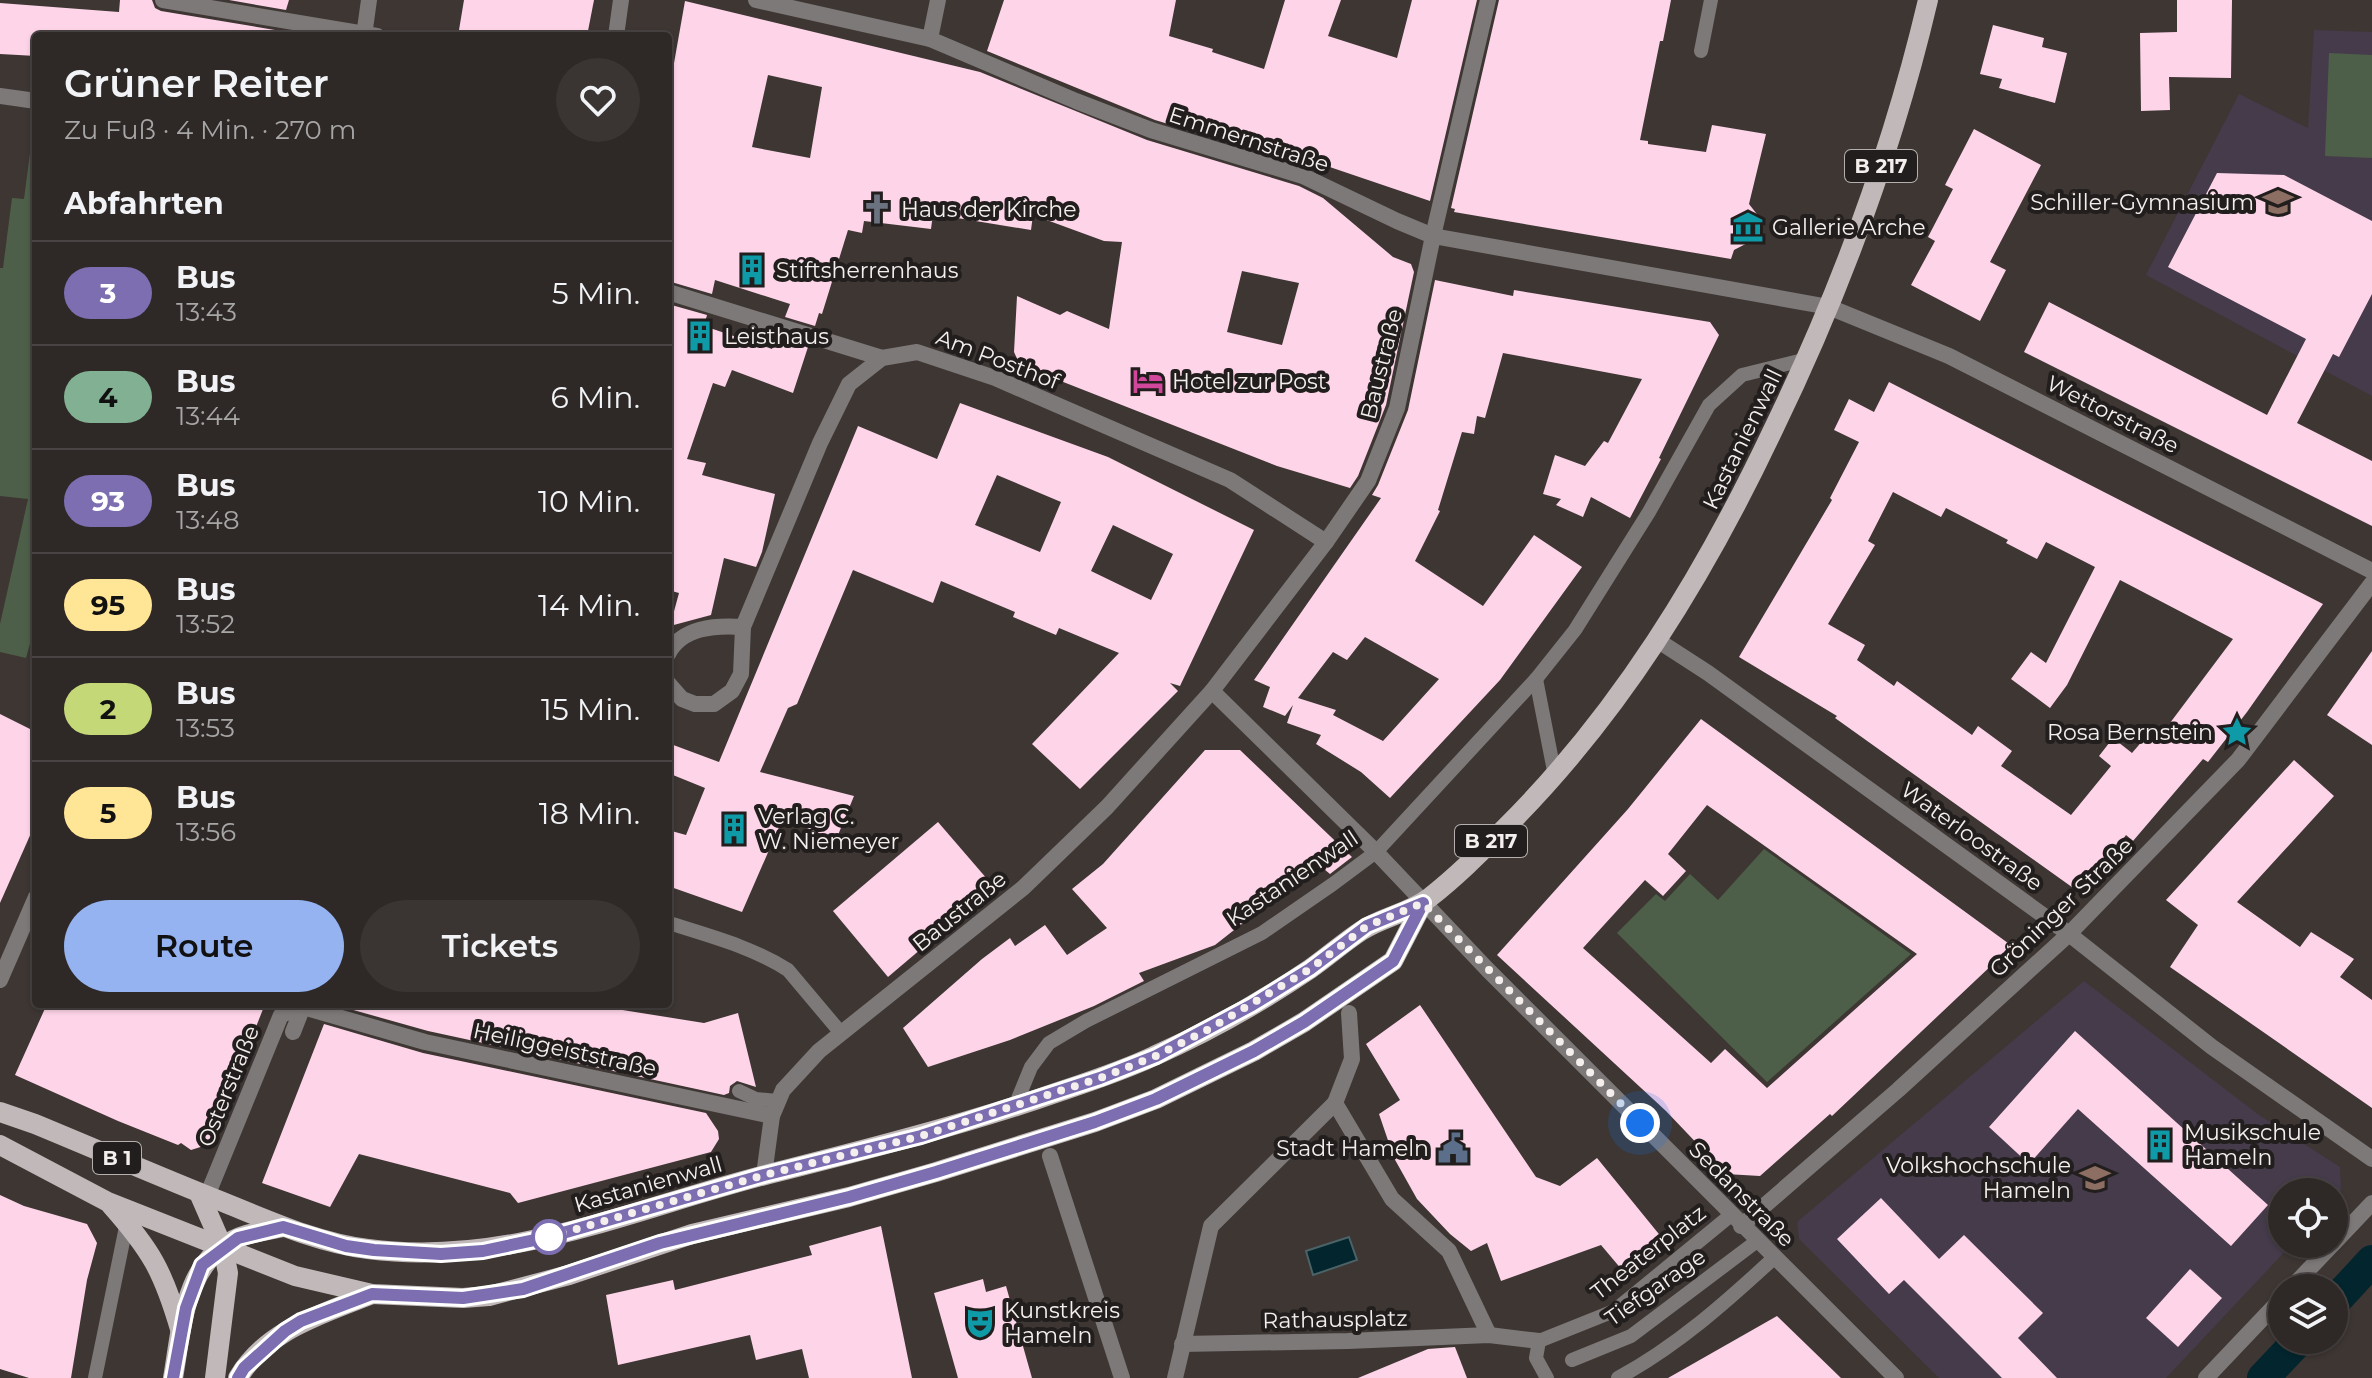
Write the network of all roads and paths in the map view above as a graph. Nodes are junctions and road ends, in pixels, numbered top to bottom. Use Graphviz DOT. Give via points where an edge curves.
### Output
graph roads {
  1 [pos="163,0"];
  2 [pos="369,0"];
  3 [pos="621,0"];
  4 [pos="756,0"];
  5 [pos="938,0"];
  6 [pos="1488,0"];
  7 [pos="1711,0"];
  8 [pos="1928,0"];
  9 [pos="1936,0"];
  10 [pos="1923,21"];
  11 [pos="350,32"];
  12 [pos="368,32"];
  13 [pos="617,32"];
  14 [pos="930,39"];
  15 [pos="1701,51"];
  16 [pos="0,96"];
  17 [pos="32,100"];
  18 [pos="1433,236"];
  19 [pos="672,293"];
  20 [pos="1829,307"];
  21 [pos="882,358"];
  22 [pos="1807,359"];
  23 [pos="1326,542"];
  24 [pos="2372,571"];
  25 [pos="2372,583"];
  26 [pos="743,627"];
  27 [pos="1657,640"];
  28 [pos="672,647"];
  29 [pos="1536,679"];
  30 [pos="672,688"];
  31 [pos="1212,691"];
  32 [pos="1555,776"];
  33 [pos="1376,852"];
  34 [pos="1423,903"];
  35 [pos="32,906"];
  36 [pos="672,924"];
  37 [pos="2069,934"];
  38 [pos="0,980"];
  39 [pos="297,1008"];
  40 [pos="303,1008"];
  41 [pos="314,1008"];
  42 [pos="1349,1013"];
  43 [pos="293,1032"];
  44 [pos="841,1033"];
  45 [pos="739,1091"];
  46 [pos="1335,1103"];
  47 [pos="1015,1106"];
  48 [pos="775,1109"];
  49 [pos="0,1112"];
  50 [pos="0,1145"];
  51 [pos="1050,1156"];
  52 [pos="2372,1159"];
  53 [pos="764,1175"];
  54 [pos="203,1194"];
  55 [pos="108,1202"];
  56 [pos="2372,1203"];
  57 [pos="1736,1220"];
  58 [pos="127,1222"];
  59 [pos="283,1227"];
  60 [pos="2348,1229"];
  61 [pos="1757,1241"];
  62 [pos="223,1248"];
  63 [pos="1775,1257"];
  64 [pos="2320,1258"];
  65 [pos="2305,1274"];
  66 [pos="372,1294"];
  67 [pos="2268,1313"];
  68 [pos="181,1333"];
  69 [pos="1489,1335"];
  70 [pos="1539,1341"];
  71 [pos="1182,1344"];
  72 [pos="1572,1360"];
  73 [pos="95,1378"];
  74 [pos="173,1378"];
  75 [pos="215,1378"];
  76 [pos="238,1378"];
  77 [pos="1122,1378"];
  78 [pos="1175,1378"];
  79 [pos="1547,1378"];
  80 [pos="1618,1378"];
  81 [pos="1896,1378"];
  82 [pos="2206,1378"];
  1 -- 11 [label="street"];
  2 -- 12 [label="street"];
  3 -- 13 [label="street"];
  4 -- 14 [label="street, Emmernstraße"];
  5 -- 14 [label="street"];
  6 -- 18 [label="street, Baustraße"];
  7 -- 15 [label="lane"];
  8 -- 10 [label="main road, Kastanienwall / B 217"];
  9 -- 10 [label="main road"];
  10 -- 20 [label="main road, Kastanienwall / B 217" via="1874,188"];
  14 -- 18 [label="street, Emmernstraße" via="1139,125 1303,176"];
  16 -- 17 [label="street"];
  18 -- 20 [label="street, Emmernstraße"];
  18 -- 23 [label="street, Baustraße" via="1397,408 1368,481"];
  19 -- 21 [label="street"];
  20 -- 22 [label="main road, Kastanienwall / B 217"];
  20 -- 24 [label="street, Wettorstraße" via="1949,356"];
  21 -- 23 [label="street, Am Posthof" via="917,352 995,378 1230,480"];
  21 -- 26 [label="street" via="849,384"];
  22 -- 27 [label="main road, Kastanienwall / B 217" via="1731,518"];
  22 -- 29 [label="lane, Kastanienwall" via="1742,375 1709,405 1575,630"];
  23 -- 31 [label="street, Baustraße"];
  25 -- 37 [label="street, Gröninger Straße" via="2238,760"];
  26 -- 28 [label="street" via="721,625 687,634"];
  26 -- 30 [label="street" via="741,674 732,691 714,704 695,704"];
  27 -- 32 [label="main road, Kastanienwall / B 217"];
  27 -- 37 [label="street, Waterloostraße"];
  29 -- 32 [label="lane"];
  29 -- 33 [label="lane, Kastanienwall"];
  31 -- 33 [label="street"];
  31 -- 44 [label="street, Baustraße" via="1107,807 1023,888"];
  32 -- 34 [label="main road, Kastanienwall / B 217"];
  33 -- 34 [label="street"];
  33 -- 47 [label="lane, Kastanienwall" via="1262,933 1049,1043 1031,1067"];
  34 -- 47 [label="main road, Kastanienwall / B 217" via="1367,926 1252,1005 1156,1056"];
  34 -- 57 [label="street, Sedanstraße"];
  34 -- 66 [label="main road, Kastanienwall / B 217" via="1393,961 1334,1002 1207,1075 1095,1122 849,1197 660,1243 523,1289 463,1298"];
  35 -- 38 [label="street"];
  36 -- 44 [label="lane" via="780,964"];
  37 -- 52 [label="street, Waterloostraße" via="2212,1047"];
  37 -- 57 [label="street, Gröninger Straße" via="1898,1090"];
  39 -- 54 [label="street, Osterstraße" via="281,1015"];
  40 -- 43 [label="street, Osterstraße"];
  41 -- 48 [label="street, Heiliggeiststraße" via="425,1042"];
  42 -- 46 [label="street" via="1352,1059"];
  44 -- 48 [label="street, Baustraße" via="783,1090"];
  45 -- 48 [label="lane"];
  46 -- 69 [label="street" via="1392,1199 1449,1251"];
  46 -- 71 [label="street" via="1211,1226"];
  47 -- 53 [label="main road, Kastanienwall / B 217" via="921,1136"];
  48 -- 53 [label="street, Baustraße"];
  49 -- 54 [label="main road, B 1"];
  50 -- 55 [label="main road, B 1"];
  51 -- 77 [label="street"];
  53 -- 59 [label="main road, Kastanienwall / B 217" via="615,1220 483,1251 374,1250"];
  54 -- 59 [label="main road, Kastanienwall / B 217"];
  54 -- 62 [label="main road"];
  55 -- 58 [label="main road"];
  55 -- 62 [label="main road, B 1"];
  56 -- 60 [label="street"];
  57 -- 61 [label="street, Sedanstraße"];
  57 -- 70 [label="lane, Theaterplatz" via="1614,1311"];
  58 -- 68 [label="main road" via="160,1269"];
  58 -- 73 [label="lane"];
  59 -- 62 [label="main road" via="238,1238"];
  61 -- 63 [label="street, Sedanstraße"];
  61 -- 72 [label="lane, Tiefgarage" via="1631,1336"];
  62 -- 66 [label="main road, Kastanienwall / B 217" via="295,1276"];
  62 -- 68 [label="main road" via="202,1265"];
  62 -- 75 [label="main road" via="228,1273"];
  63 -- 80 [label="lane" via="1708,1318"];
  63 -- 81 [label="street, Sedanstraße"];
  64 -- 65 [label="street"];
  66 -- 76 [label="main road" via="285,1331"];
  67 -- 82 [label="street"];
  68 -- 74 [label="main road"];
  69 -- 70 [label="street, Rathausplatz"];
  69 -- 71 [label="street, Rathausplatz"];
  70 -- 79 [label="lane" via="1536,1358"];
  71 -- 78 [label="street"];
}
